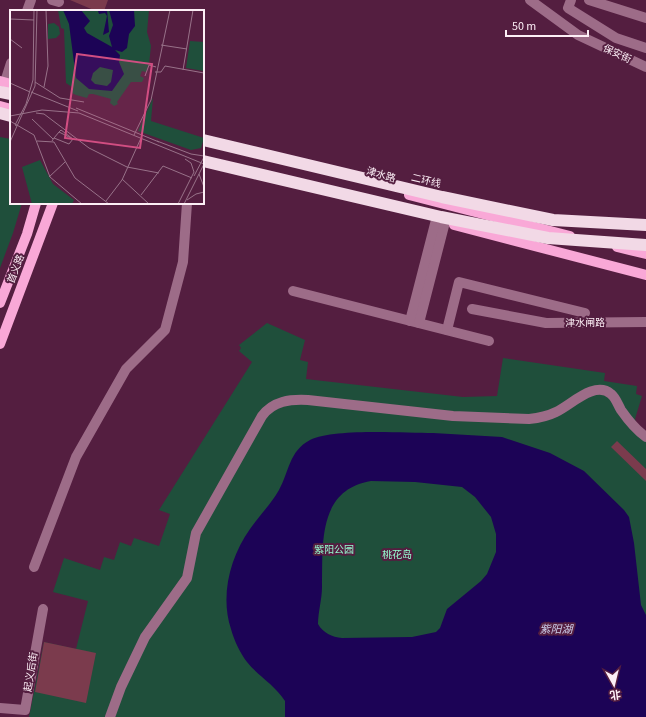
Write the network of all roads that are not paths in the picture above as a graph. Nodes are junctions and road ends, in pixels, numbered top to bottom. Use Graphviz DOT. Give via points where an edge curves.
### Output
graph roads {
  1 [pos="31,0"];
  2 [pos="530,0"];
  3 [pos="571,0"];
  4 [pos="589,0"];
  5 [pos="27,10"];
  6 [pos="646,18"];
  7 [pos="646,48"];
  8 [pos="10,66"];
  9 [pos="646,68"];
  10 [pos="4,85"];
  11 [pos="0,106"];
  12 [pos="10,109"];
  13 [pos="0,113"];
  14 [pos="10,116"];
  15 [pos="204,139"];
  16 [pos="204,139"];
  17 [pos="204,160"];
  18 [pos="204,160"];
  19 [pos="36,204"];
  20 [pos="53,204"];
  21 [pos="187,204"];
  22 [pos="440,221"];
  23 [pos="646,225"];
  24 [pos="646,245"];
  25 [pos="646,254"];
  26 [pos="646,275"];
  27 [pos="293,291"];
  28 [pos="0,304"];
  29 [pos="472,309"];
  30 [pos="585,313"];
  31 [pos="415,322"];
  32 [pos="646,322"];
  33 [pos="447,330"];
  34 [pos="489,340"];
  35 [pos="0,344"];
  36 [pos="646,437"];
  37 [pos="34,567"];
  38 [pos="43,610"];
  39 [pos="0,708"];
  40 [pos="110,717"];
  1 -- 5 [label="street"];
  2 -- 9 [label="street, 保安街" via="578,35"];
  3 -- 7 [label="street" via="568,8 616,38"];
  4 -- 6 [label="street"];
  8 -- 10 [label="street"];
  11 -- 12 [label="main road"];
  13 -- 14 [label="highway"];
  15 -- 23 [label="highway, 二环线, bridge" via="442,197 553,220"];
  16 -- 25 [label="main road, 津水路" via="406,194"];
  17 -- 22 [label="main road"];
  18 -- 24 [label="highway, bridge" via="441,217 548,238"];
  19 -- 28 [label="main road, 首义路"];
  20 -- 35 [label="main road, 首义路"];
  21 -- 37 [label="street" via="183,262 165,330 126,369 76,456"];
  22 -- 26 [label="main road"];
  22 -- 31 [label="street"];
  27 -- 31 [label="street"];
  29 -- 32 [label="street, 津水闸路" via="524,320 558,323"];
  30 -- 33 [label="street" via="459,282"];
  31 -- 33 [label="street"];
  33 -- 34 [label="street"];
  36 -- 40 [label="street" via="637,430 613,396 607,391 600,390 593,391 557,412 534,418 453,416 308,400 290,400 273,406 262,416 201,523 194,542 189,575 146,637 120,687"];
  38 -- 39 [label="street, 起义后街" via="25,710"];
}
